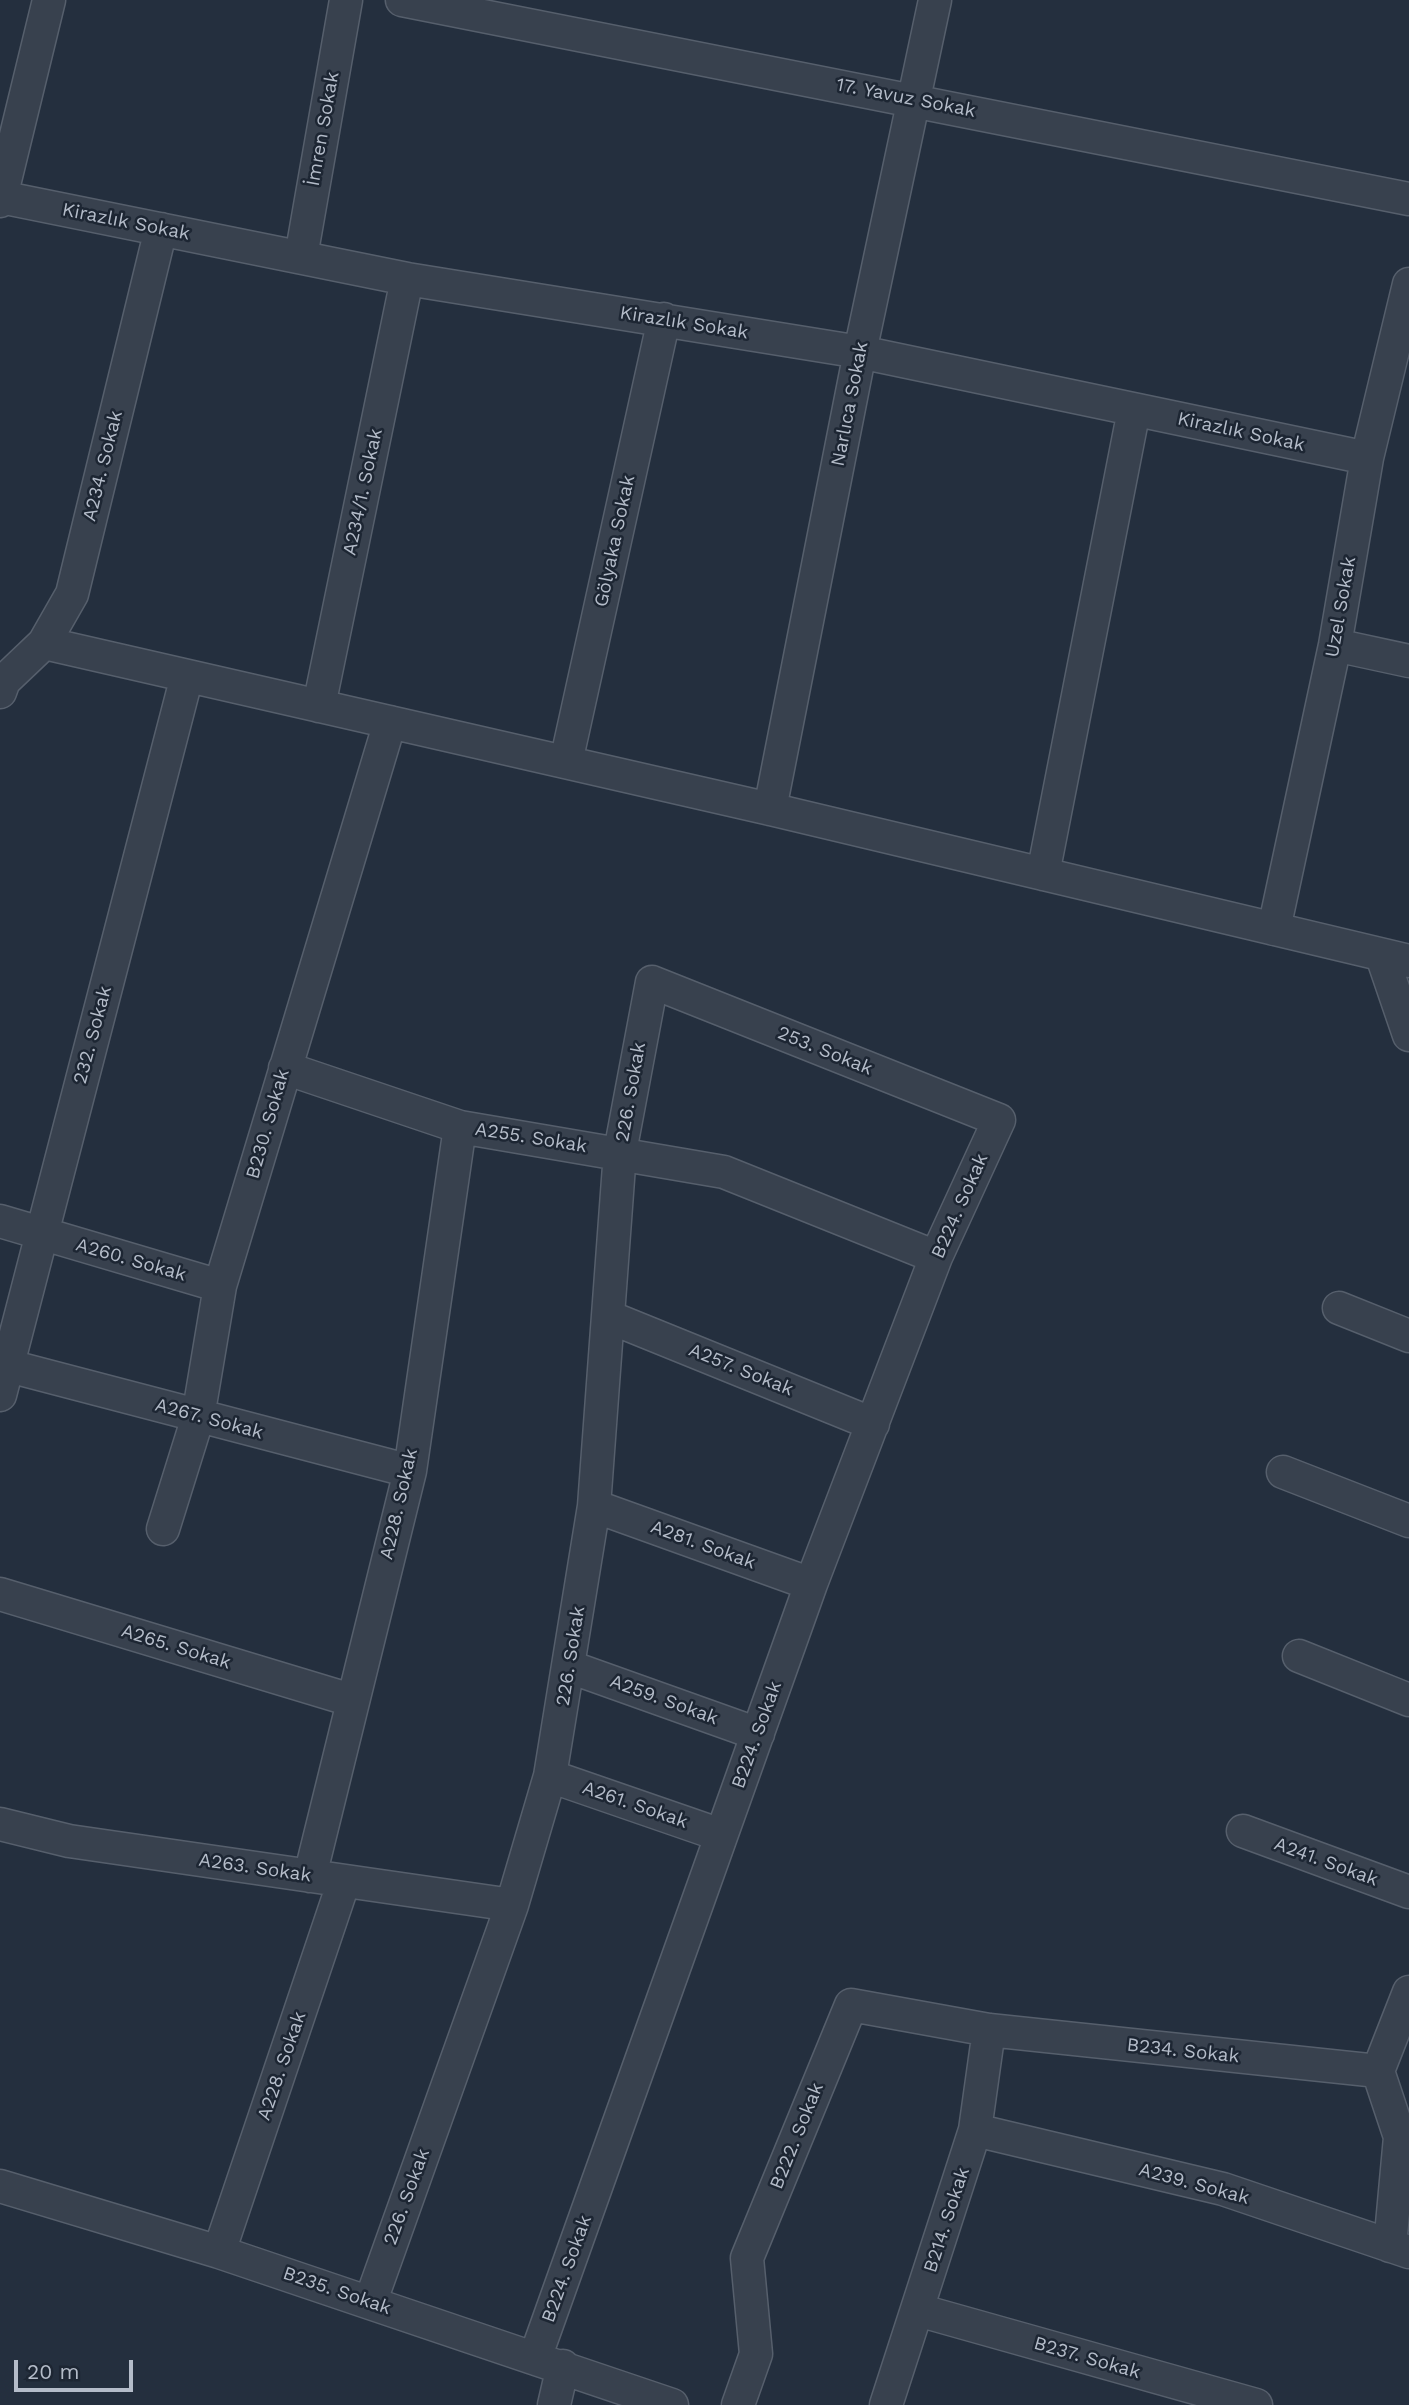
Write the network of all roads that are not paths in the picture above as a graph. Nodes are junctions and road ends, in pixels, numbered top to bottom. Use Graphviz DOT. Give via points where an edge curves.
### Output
graph roads {
  1 [pos="49,0"];
  2 [pos="346,0"];
  3 [pos="402,0"];
  4 [pos="935,0"];
  5 [pos="912,99"];
  6 [pos="0,199"];
  7 [pos="1409,199"];
  8 [pos="161,229"];
  9 [pos="301,257"];
  10 [pos="407,279"];
  11 [pos="1409,284"];
  12 [pos="664,319"];
  13 [pos="860,352"];
  14 [pos="1134,410"];
  15 [pos="1367,458"];
  16 [pos="44,643"];
  17 [pos="1335,645"];
  18 [pos="1409,661"];
  19 [pos="187,676"];
  20 [pos="2,687"];
  21 [pos="319,706"];
  22 [pos="390,722"];
  23 [pos="566,762"];
  24 [pos="770,808"];
  25 [pos="1043,874"];
  26 [pos="1274,929"];
  27 [pos="1395,958"];
  28 [pos="652,982"];
  29 [pos="1409,1035"];
  30 [pos="285,1068"];
  31 [pos="999,1120"];
  32 [pos="460,1128"];
  33 [pos="621,1152"];
  34 [pos="0,1222"];
  35 [pos="41,1233"];
  36 [pos="936,1257"];
  37 [pos="220,1286"];
  38 [pos="1339,1308"];
  39 [pos="608,1317"];
  40 [pos="1409,1336"];
  41 [pos="4,1380"];
  42 [pos="198,1416"];
  43 [pos="873,1424"];
  44 [pos="410,1471"];
  45 [pos="1283,1472"];
  46 [pos="594,1506"];
  47 [pos="1409,1521"];
  48 [pos="163,1529"];
  49 [pos="811,1584"];
  50 [pos="0,1594"];
  51 [pos="1300,1656"];
  52 [pos="570,1667"];
  53 [pos="351,1700"];
  54 [pos="1409,1700"];
  55 [pos="758,1734"];
  56 [pos="550,1776"];
  57 [pos="0,1825"];
  58 [pos="1243,1831"];
  59 [pos="721,1835"];
  60 [pos="310,1876"];
  61 [pos="344,1881"];
  62 [pos="1409,1892"];
  63 [pos="512,1905"];
  64 [pos="1409,1992"];
  65 [pos="989,2031"];
  66 [pos="1378,2071"];
  67 [pos="975,2130"];
  68 [pos="0,2186"];
  69 [pos="1399,2249"];
  70 [pos="219,2252"];
  71 [pos="370,2303"];
  72 [pos="918,2310"];
  73 [pos="549,2362"];
  74 [pos="554,2405"];
  75 [pos="672,2405"];
  76 [pos="738,2405"];
  77 [pos="886,2405"];
  78 [pos="1256,2405"];
  1 -- 6 [label="street"];
  2 -- 9 [label="street, İmren Sokak"];
  3 -- 5 [label="street, 17. Yavuz Sokak"];
  4 -- 5 [label="street, Narlıca Sokak"];
  5 -- 7 [label="street, 17. Yavuz Sokak"];
  5 -- 13 [label="street, Narlıca Sokak"];
  6 -- 8 [label="street, Kirazlık Sokak"];
  8 -- 9 [label="street, Kirazlık Sokak"];
  8 -- 16 [label="street, A234. Sokak" via="72,594"];
  9 -- 10 [label="street, Kirazlık Sokak"];
  10 -- 12 [label="street, Kirazlık Sokak"];
  10 -- 21 [label="street, A234/1. Sokak"];
  11 -- 15 [label="street, Uzel Sokak"];
  12 -- 13 [label="street, Kirazlık Sokak"];
  12 -- 23 [label="street, Gölyaka Sokak"];
  13 -- 14 [label="street, Kirazlık Sokak"];
  13 -- 24 [label="street, Narlıca Sokak"];
  14 -- 15 [label="street, Kirazlık Sokak"];
  14 -- 25 [label="street"];
  15 -- 17 [label="street, Uzel Sokak"];
  16 -- 19 [label="street"];
  16 -- 20 [label="street, A234. Sokak"];
  17 -- 18 [label="street"];
  17 -- 26 [label="street, Uzel Sokak"];
  19 -- 21 [label="street"];
  19 -- 35 [label="street, 232. Sokak"];
  21 -- 22 [label="street"];
  22 -- 23 [label="street"];
  22 -- 30 [label="street, B230. Sokak"];
  23 -- 24 [label="street"];
  24 -- 25 [label="street"];
  25 -- 26 [label="street"];
  26 -- 27 [label="street"];
  27 -- 29 [label="street"];
  28 -- 31 [label="street, 253. Sokak"];
  28 -- 33 [label="street, 226. Sokak"];
  30 -- 32 [label="street, A255. Sokak"];
  30 -- 37 [label="street, B230. Sokak"];
  31 -- 36 [label="street, B224. Sokak"];
  32 -- 33 [label="street, A255. Sokak"];
  32 -- 44 [label="street, A228. Sokak"];
  33 -- 36 [label="street, A255. Sokak" via="724,1172"];
  33 -- 39 [label="street, 226. Sokak"];
  34 -- 35 [label="street, A260. Sokak"];
  35 -- 37 [label="street, A260. Sokak"];
  35 -- 41 [label="street, 232. Sokak"];
  36 -- 43 [label="street, B224. Sokak"];
  37 -- 42 [label="street, B230. Sokak"];
  38 -- 40 [label="street"];
  39 -- 43 [label="street, A257. Sokak"];
  39 -- 46 [label="street, 226. Sokak"];
  41 -- 42 [label="street, A267. Sokak"];
  42 -- 44 [label="street, A267. Sokak"];
  42 -- 48 [label="street, B230. Sokak"];
  43 -- 49 [label="street, B224. Sokak"];
  44 -- 53 [label="street, A228. Sokak"];
  45 -- 47 [label="street"];
  46 -- 49 [label="street, A281. Sokak"];
  46 -- 52 [label="street, 226. Sokak"];
  49 -- 55 [label="street, B224. Sokak"];
  50 -- 53 [label="street, A265. Sokak"];
  51 -- 54 [label="street"];
  52 -- 55 [label="street, A259. Sokak"];
  52 -- 56 [label="street, 226. Sokak"];
  53 -- 60 [label="street, A228. Sokak"];
  55 -- 59 [label="street, B224. Sokak"];
  56 -- 59 [label="street, A261. Sokak"];
  56 -- 63 [label="street, 226. Sokak"];
  57 -- 60 [label="street, A263. Sokak" via="69,1841"];
  58 -- 62 [label="street, A241. Sokak"];
  59 -- 73 [label="street, B224. Sokak"];
  60 -- 61 [label="street, A263. Sokak"];
  61 -- 63 [label="street, A263. Sokak"];
  61 -- 70 [label="street, A228. Sokak"];
  63 -- 71 [label="street, 226. Sokak"];
  64 -- 66 [label="street"];
  65 -- 66 [label="street, B234. Sokak"];
  65 -- 67 [label="street, B214. Sokak"];
  65 -- 76 [label="street, B222. Sokak" via="851,2005 747,2258 755,2354"];
  66 -- 69 [label="street" via="1400,2137"];
  67 -- 69 [label="street, A239. Sokak" via="1223,2189"];
  67 -- 72 [label="street, B214. Sokak"];
  68 -- 70 [label="street, B235. Sokak"];
  70 -- 71 [label="street, B235. Sokak"];
  71 -- 73 [label="street, B235. Sokak"];
  72 -- 77 [label="street, B214. Sokak"];
  72 -- 78 [label="street, B237. Sokak"];
  73 -- 74 [label="street, B224. Sokak"];
  73 -- 75 [label="street, B235. Sokak"];
}
